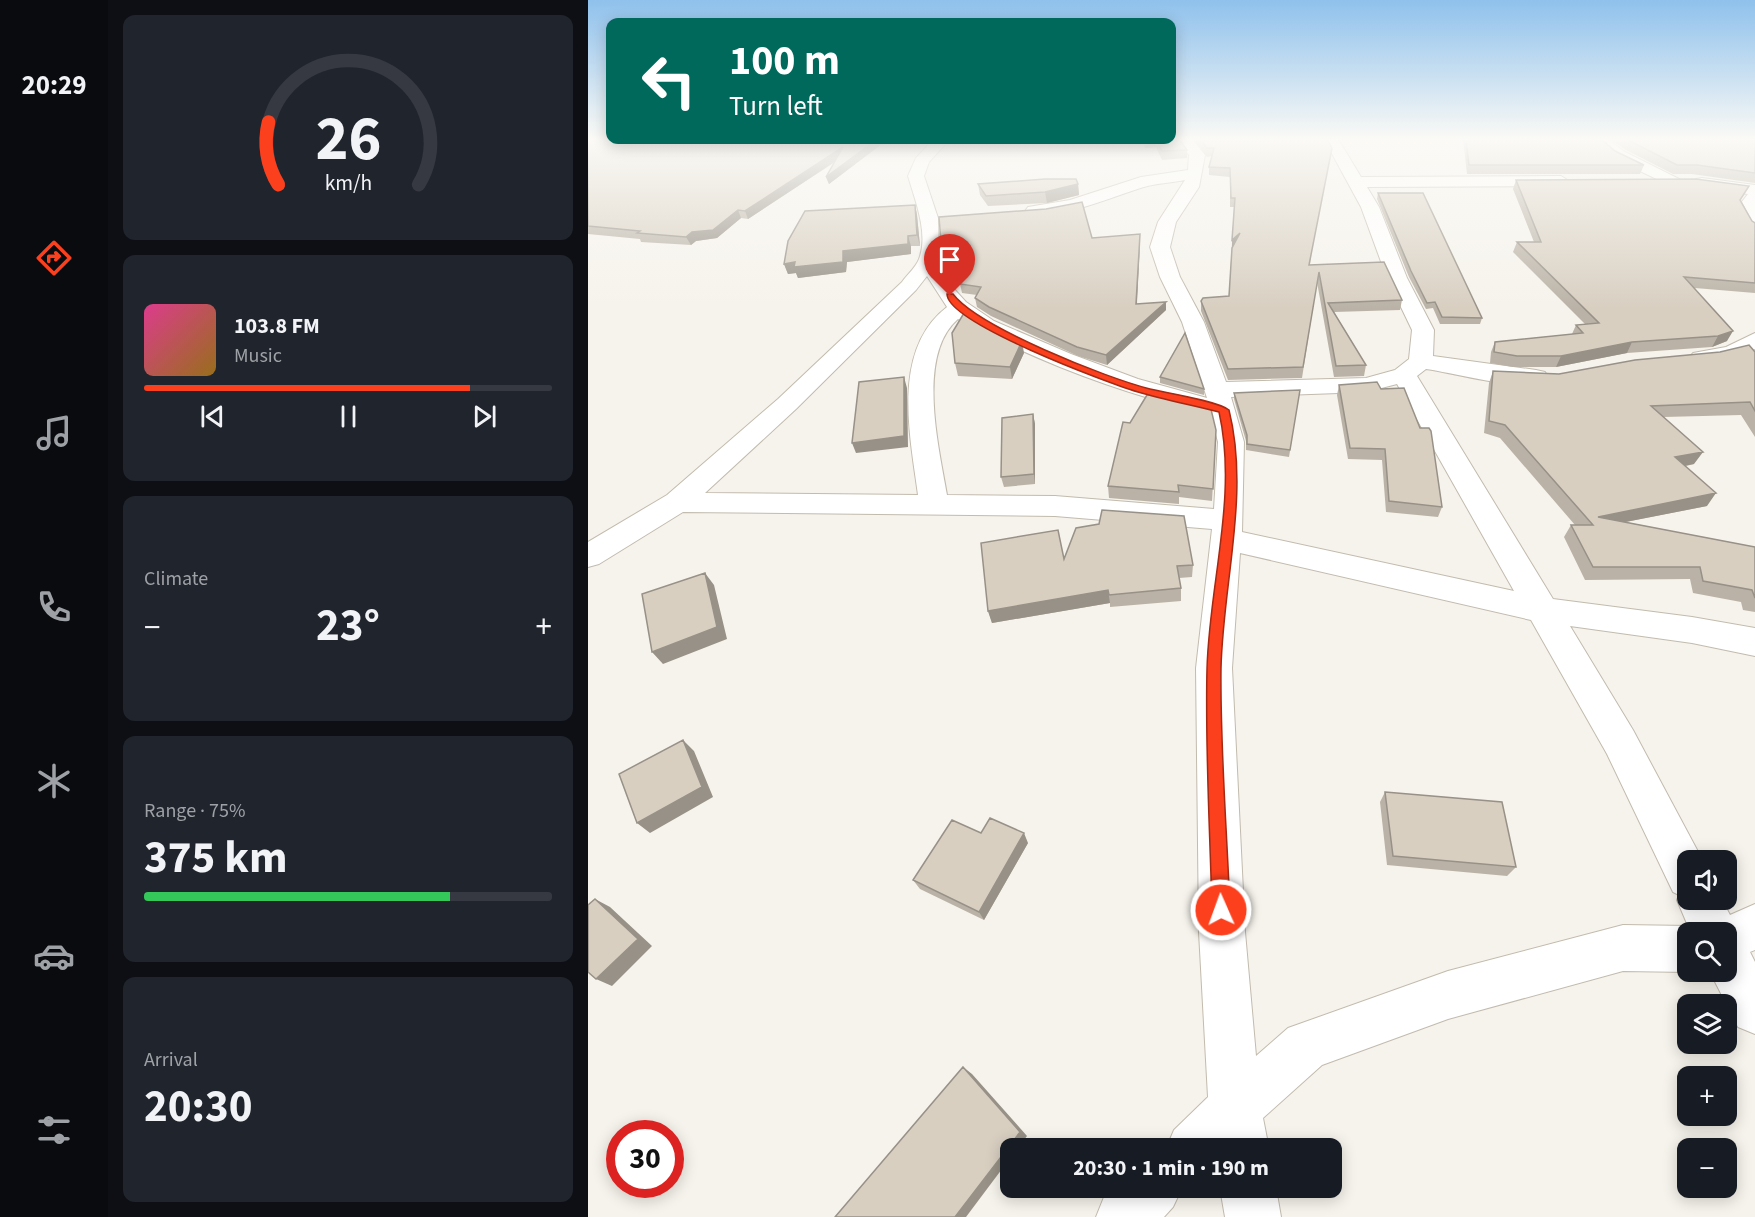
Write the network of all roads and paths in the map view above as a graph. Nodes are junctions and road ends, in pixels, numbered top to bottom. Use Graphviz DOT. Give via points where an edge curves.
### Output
graph roads {
  1 [pos="928,196"];
  2 [pos="1100,196"];
  3 [pos="1185,196"];
  4 [pos="1363,196"];
  5 [pos="1755,197"];
  6 [pos="1011,212"];
  7 [pos="1755,226"];
  8 [pos="929,261"];
  9 [pos="959,308"];
  10 [pos="1755,340"];
  11 [pos="1680,360"];
  12 [pos="1413,368"];
  13 [pos="1554,376"];
  14 [pos="1220,400"];
  15 [pos="677,502"];
  16 [pos="934,506"];
  17 [pos="1227,530"];
  18 [pos="588,556"];
  19 [pos="1543,610"];
  20 [pos="1755,642"];
  21 [pos="1677,855"];
  22 [pos="1755,927"];
  23 [pos="1737,934"];
  24 [pos="1677,949"];
  25 [pos="1737,976"];
  26 [pos="1755,1010"];
  27 [pos="1239,1129"];
  28 [pos="1218,1138"];
  29 [pos="1144,1198"];
  30 [pos="1250,1198"];
  31 [pos="1124,1217"];
  32 [pos="1253,1217"];
  1 -- 8 [label="street" via="941,217"];
  2 -- 6 [label="street" via="1047,210"];
  3 -- 14 [label="street" via="1167,222 1160,247 1193,322"];
  4 -- 12 [label="street" via="1423,330"];
  5 -- 7 [label="street" via="1746,208"];
  8 -- 9 [label="street"];
  8 -- 15 [label="street" via="909,286 787,404"];
  9 -- 14 [label="street" via="982,323 1074,365 1142,390"];
  9 -- 16 [label="street" via="938,327 927,354 920,414"];
  10 -- 11 [label="street" via="1732,353"];
  12 -- 13 [label="street"];
  12 -- 14 [label="street" via="1366,385"];
  12 -- 19 [label="street"];
  14 -- 17 [label="street" via="1231,442"];
  15 -- 16 [label="street"];
  15 -- 18 [label="street"];
  16 -- 17 [label="street" via="1055,506"];
  17 -- 19 [label="street"];
  17 -- 27 [label="street" via="1214,668 1222,932"];
  19 -- 20 [label="street"];
  19 -- 21 [label="street" via="1620,742"];
  22 -- 23 [label="street"];
  24 -- 27 [label="street" via="1623,948 1448,995 1306,1046"];
  25 -- 26 [label="street"];
  27 -- 28 [label="street"];
  29 -- 31 [label="street"];
  30 -- 32 [label="street"];
}
